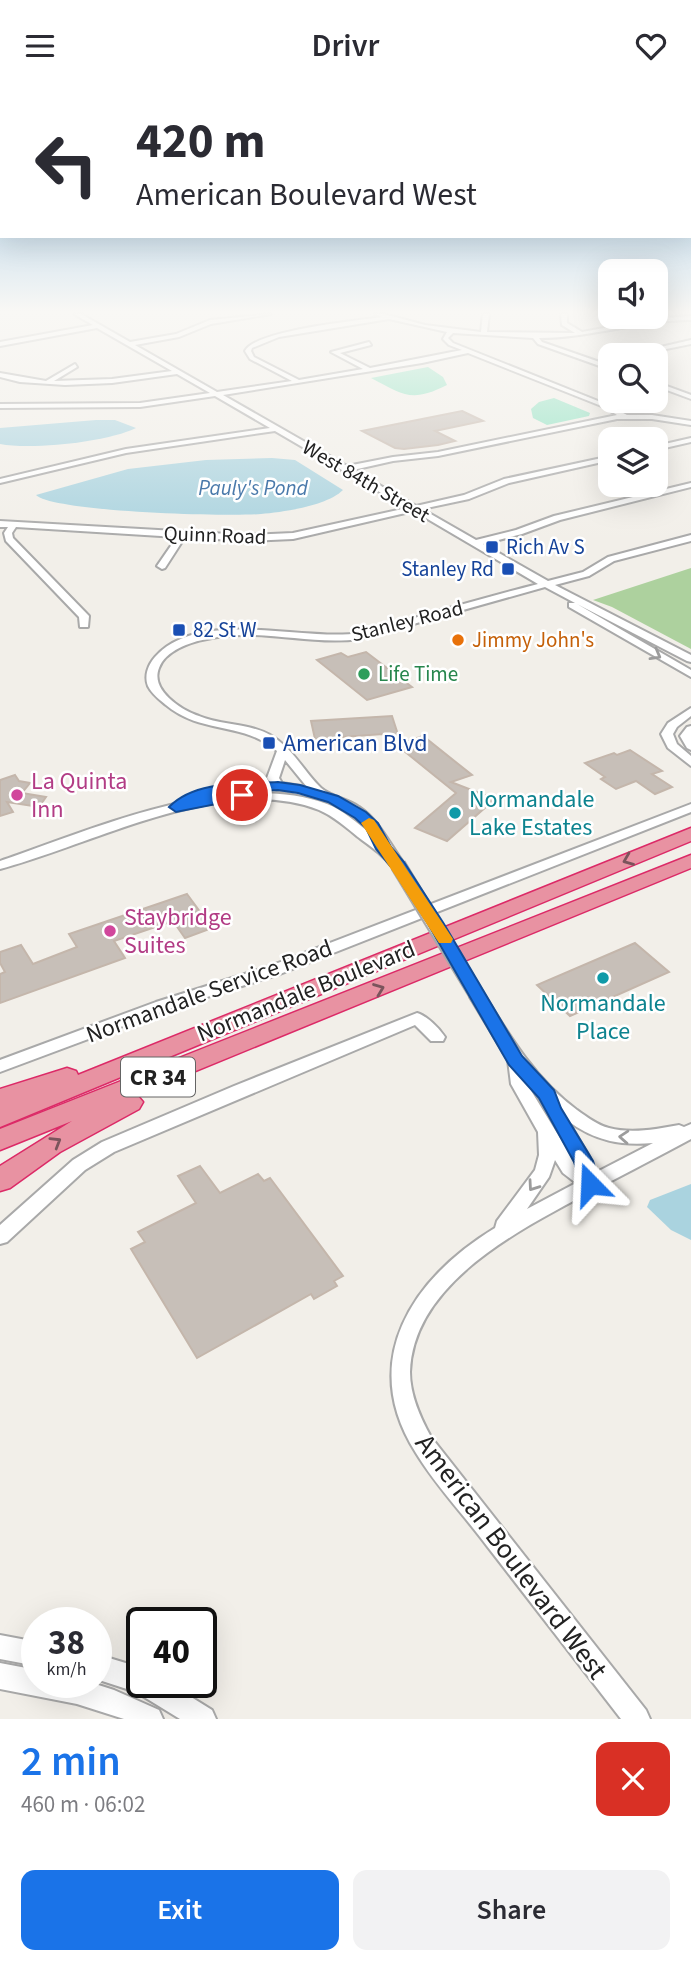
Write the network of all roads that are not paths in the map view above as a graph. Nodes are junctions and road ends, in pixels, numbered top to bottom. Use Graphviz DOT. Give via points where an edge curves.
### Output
graph roads {
  1 [pos="209,390"];
  2 [pos="237,390"];
  3 [pos="568,390"];
  4 [pos="672,390"];
  5 [pos="214,393"];
  6 [pos="691,397"];
  7 [pos="0,406"];
  8 [pos="624,416"];
  9 [pos="691,423"];
  10 [pos="276,429"];
  11 [pos="691,440"];
  12 [pos="668,445"];
  13 [pos="598,461"];
  14 [pos="346,469"];
  15 [pos="0,481"];
  16 [pos="691,485"];
  17 [pos="415,509"];
  18 [pos="0,524"];
  19 [pos="13,526"];
  20 [pos="182,535"];
  21 [pos="691,537"];
  22 [pos="475,543"];
  23 [pos="162,566"];
  24 [pos="547,584"];
  25 [pos="503,596"];
  26 [pos="565,600"];
  27 [pos="84,625"];
  28 [pos="691,659"];
  29 [pos="691,674"];
  30 [pos="691,711"];
  31 [pos="691,729"];
  32 [pos="691,746"];
  33 [pos="286,755"];
  34 [pos="691,762"];
  35 [pos="277,790"];
  36 [pos="320,794"];
  37 [pos="691,808"];
  38 [pos="691,834"];
  39 [pos="384,849"];
  40 [pos="691,861"];
  41 [pos="0,865"];
  42 [pos="315,1013"];
  43 [pos="215,1027"];
  44 [pos="437,1037"];
  45 [pos="516,1060"];
  46 [pos="0,1066"];
  47 [pos="547,1095"];
  48 [pos="0,1098"];
  49 [pos="0,1118"];
  50 [pos="546,1130"];
  51 [pos="691,1130"];
  52 [pos="0,1140"];
  53 [pos="0,1180"];
  54 [pos="590,1184"];
  55 [pos="499,1235"];
  56 [pos="0,1236"];
  57 [pos="0,1647"];
  58 [pos="21,1651"];
  59 [pos="0,1676"];
  60 [pos="170,1698"];
  61 [pos="150,1719"];
  62 [pos="203,1719"];
  63 [pos="637,1719"];
  1 -- 5 [label="street, West 84th Street"];
  2 -- 5 [label="street"];
  3 -- 8 [label="street"];
  4 -- 6 [label="street"];
  5 -- 7 [label="street" via="140,405"];
  5 -- 10 [label="street, West 84th Street"];
  8 -- 9 [label="street"];
  8 -- 14 [label="street"];
  10 -- 14 [label="street, West 84th Street"];
  10 -- 15 [label="street" via="141,449"];
  11 -- 12 [label="street"];
  13 -- 17 [label="street, Quinn Road" via="507,481 474,495"];
  14 -- 17 [label="street, West 84th Street"];
  16 -- 22 [label="street"];
  17 -- 20 [label="street, Quinn Road" via="286,537"];
  17 -- 22 [label="street, West 84th Street"];
  18 -- 19 [label="street, Quinn Road"];
  19 -- 20 [label="street, Quinn Road"];
  19 -- 27 [label="street" via="9,539 84,615"];
  20 -- 23 [label="street"];
  21 -- 24 [label="street, Stanley Road" via="618,557 593,571"];
  22 -- 24 [label="street, West 84th Street"];
  24 -- 25 [label="street, Stanley Road"];
  24 -- 26 [label="street, West 84th Street"];
  24 -- 28 [label="street, West 84th Street"];
  25 -- 26 [label="street" via="541,594"];
  25 -- 33 [label="street, Stanley Road" via="355,636 216,634 161,656 152,670 153,685 184,716 265,736"];
  26 -- 29 [label="street, West 84th Street, one-way"];
  30 -- 34 [label="street" via="667,734 672,746"];
  31 -- 32 [label="street" via="686,736"];
  33 -- 35 [label="street" via="285,779"];
  33 -- 36 [label="street"];
  35 -- 36 [label="street"];
  35 -- 39 [label="street" via="324,807"];
  35 -- 41 [label="street" via="176,807"];
  36 -- 39 [label="street" via="373,826"];
  37 -- 46 [label="street, Normandale Service Road" via="275,970 161,1006"];
  38 -- 43 [label="highway, Normandale Boulevard / CR 34, one-way"];
  39 -- 45 [label="street, bridge"];
  42 -- 40 [label="highway, Normandale Boulevard / CR 34, one-way"];
  42 -- 52 [label="highway, Normandale Boulevard / CR 34"];
  53 -- 42 [label="highway, one-way" via="106,1113"];
  43 -- 48 [label="highway"];
  43 -- 49 [label="highway, Normandale Boulevard / CR 34"];
  44 -- 56 [label="street" via="417,1018 408,1021 108,1147 79,1165"];
  45 -- 47 [label="street"];
  45 -- 50 [label="street" via="519,1084"];
  51 -- 47 [label="street, one-way" via="642,1138 612,1137 576,1120"];
  47 -- 54 [label="street" via="583,1161"];
  50 -- 54 [label="street" via="569,1168"];
  50 -- 55 [label="street, one-way" via="548,1155 543,1172"];
  51 -- 54 [label="street, American Boulevard West"];
  54 -- 55 [label="street, American Boulevard West"];
  55 -- 63 [label="street, American Boulevard West" via="435,1287 410,1327 400,1370 408,1416 444,1473"];
  57 -- 58 [label="street"];
  59 -- 61 [label="street" via="94,1694"];
  60 -- 62 [label="street"];
}
